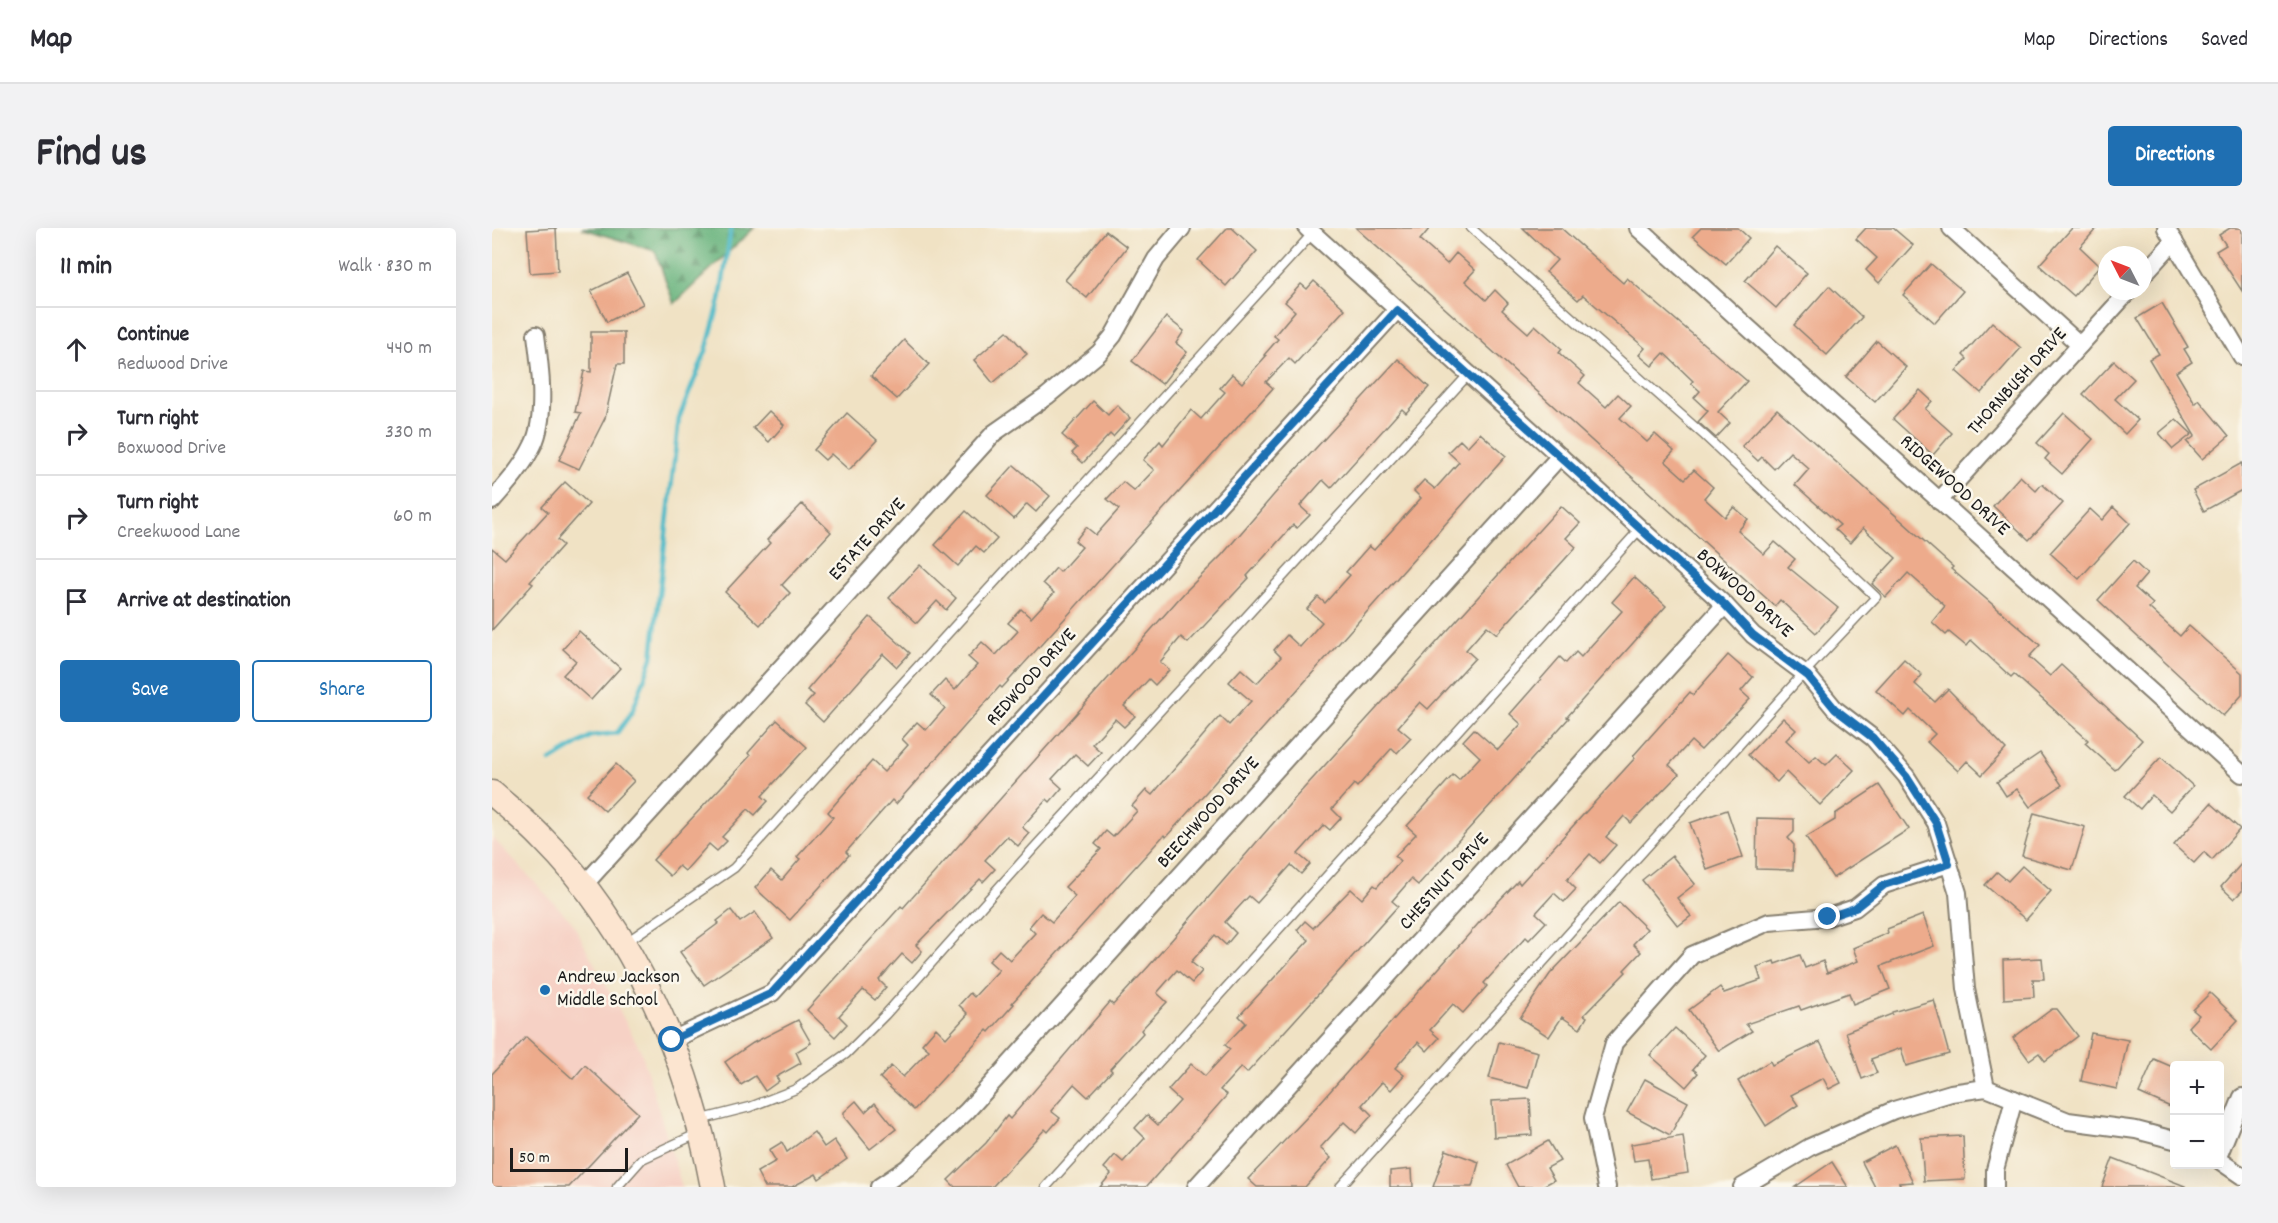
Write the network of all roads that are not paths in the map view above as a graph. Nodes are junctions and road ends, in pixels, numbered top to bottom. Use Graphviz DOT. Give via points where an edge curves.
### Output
graph roads {
  1 [pos="1182,228"];
  2 [pos="1471,228"];
  3 [pos="1638,228"];
  4 [pos="1951,228"];
  5 [pos="1312,230"];
  6 [pos="2170,235"];
  7 [pos="2152,262"];
  8 [pos="2121,300"];
  9 [pos="1397,310"];
  10 [pos="536,334"];
  11 [pos="2080,345"];
  12 [pos="2242,357"];
  13 [pos="1468,375"];
  14 [pos="1560,456"];
  15 [pos="492,501"];
  16 [pos="1939,501"];
  17 [pos="1640,529"];
  18 [pos="1725,605"];
  19 [pos="1804,673"];
  20 [pos="2242,774"];
  21 [pos="492,793"];
  22 [pos="1949,864"];
  23 [pos="584,885"];
  24 [pos="623,945"];
  25 [pos="672,1040"];
  26 [pos="1986,1088"];
  27 [pos="2242,1097"];
  28 [pos="2014,1099"];
  29 [pos="700,1126"];
  30 [pos="2170,1139"];
  31 [pos="2224,1142"];
  32 [pos="2224,1164"];
  33 [pos="2242,1176"];
  34 [pos="617,1187"];
  35 [pos="712,1187"];
  36 [pos="879,1187"];
  37 [pos="1046,1187"];
  38 [pos="1196,1187"];
  39 [pos="1340,1187"];
  40 [pos="1607,1187"];
  41 [pos="1742,1187"];
  42 [pos="1995,1187"];
  1 -- 23 [label="street, ESTATE DRIVE" via="1156,259 1113,336 1099,352 1047,396 994,433"];
  2 -- 19 [label="lane" via="1705,436 1876,597"];
  3 -- 16 [label="street, RIDGEWOOD DRIVE"];
  4 -- 11 [label="street"];
  5 -- 9 [label="street, BOXWOOD DRIVE"];
  5 -- 24 [label="lane" via="734,868"];
  6 -- 7 [label="street"];
  6 -- 12 [label="street"];
  8 -- 11 [label="street, THORNBUSH DRIVE"];
  9 -- 13 [label="street, BOXWOOD DRIVE"];
  9 -- 25 [label="street, REDWOOD DRIVE" via="772,993"];
  10 -- 15 [label="street" via="543,388 535,442 518,472"];
  11 -- 16 [label="street, THORNBUSH DRIVE"];
  13 -- 14 [label="street, BOXWOOD DRIVE"];
  13 -- 29 [label="lane" via="846,1054 796,1089"];
  14 -- 17 [label="street, BOXWOOD DRIVE"];
  14 -- 36 [label="street, BEECHWOOD DRIVE" via="967,1111 907,1168"];
  16 -- 20 [label="street, RIDGEWOOD DRIVE"];
  17 -- 18 [label="street, BOXWOOD DRIVE"];
  17 -- 37 [label="lane"];
  18 -- 19 [label="street, BOXWOOD DRIVE" via="1753,635"];
  18 -- 38 [label="street, CHESTNUT DRIVE"];
  19 -- 22 [label="street, BOXWOOD DRIVE" via="1835,709 1873,738 1906,776 1936,823"];
  19 -- 39 [label="lane"];
  21 -- 23 [label="main road" via="543,838"];
  22 -- 26 [label="street, BOXWOOD DRIVE" via="1958,893 1966,989"];
  22 -- 40 [label="street" via="1884,885 1855,908 1828,917 1769,922 1692,955 1614,1043 1593,1118"];
  23 -- 24 [label="main road"];
  24 -- 25 [label="main road"];
  25 -- 29 [label="main road"];
  26 -- 28 [label="street"];
  26 -- 41 [label="street" via="1951,1093 1894,1110 1810,1147"];
  27 -- 31 [label="street"];
  28 -- 30 [label="street" via="2068,1121"];
  28 -- 42 [label="street" via="1995,1170"];
  29 -- 34 [label="lane" via="642,1159"];
  29 -- 35 [label="main road"];
  32 -- 33 [label="street"];
}
